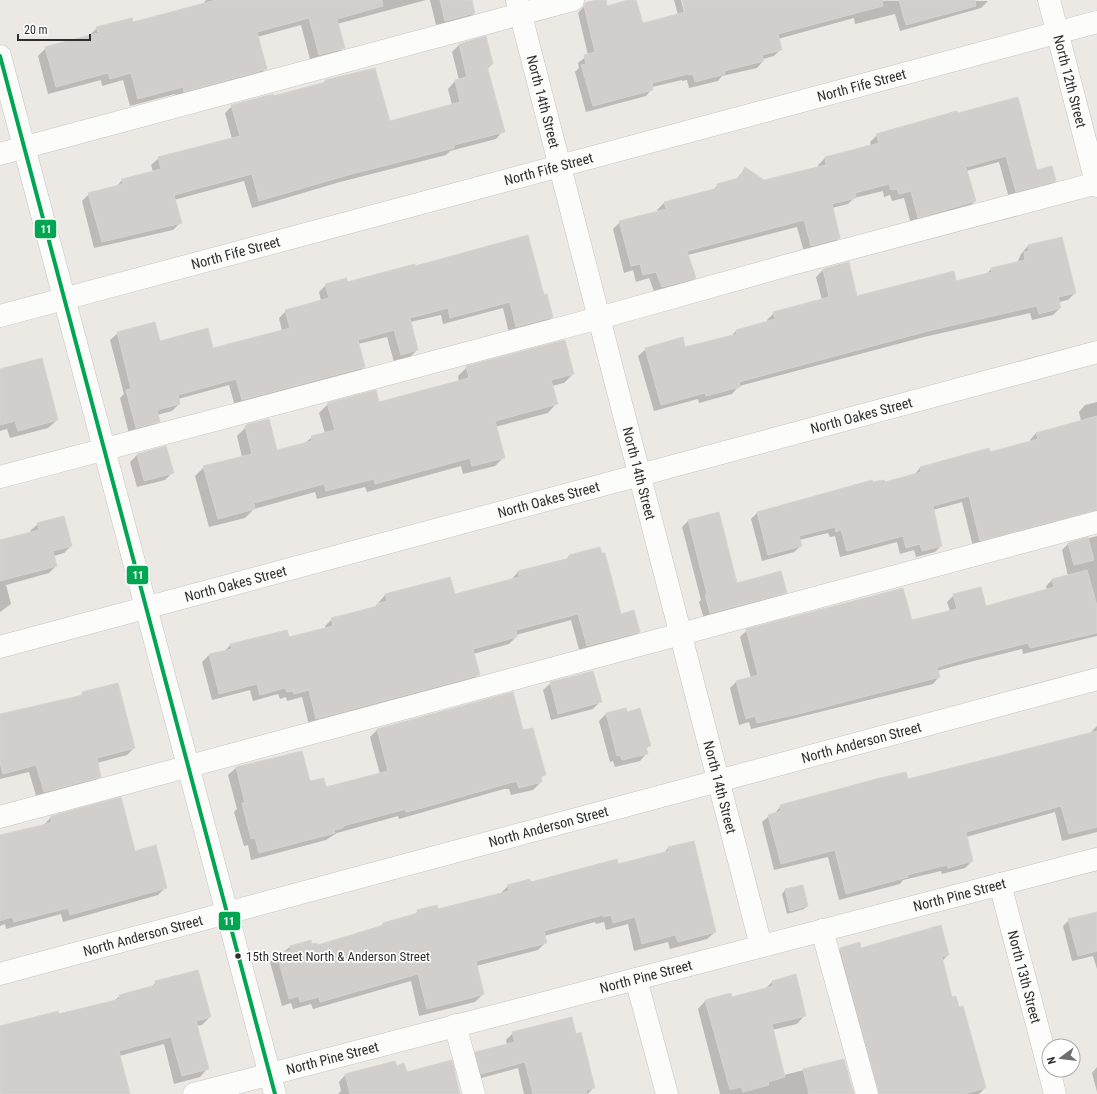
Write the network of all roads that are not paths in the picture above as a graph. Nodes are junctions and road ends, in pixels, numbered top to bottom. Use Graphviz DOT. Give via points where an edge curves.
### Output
graph roads {
  1 [pos="573,0"];
  2 [pos="1049,0"];
  3 [pos="519,7"];
  4 [pos="1097,22"];
  5 [pos="1058,32"];
  6 [pos="0,56"];
  7 [pos="24,148"];
  8 [pos="0,154"];
  9 [pos="560,166"];
  10 [pos="1097,184"];
  11 [pos="64,299"];
  12 [pos="0,316"];
  13 [pos="599,318"];
  14 [pos="1097,352"];
  15 [pos="104,448"];
  16 [pos="640,475"];
  17 [pos="0,477"];
  18 [pos="1097,522"];
  19 [pos="146,607"];
  20 [pos="681,634"];
  21 [pos="0,646"];
  22 [pos="1097,679"];
  23 [pos="188,766"];
  24 [pos="719,781"];
  25 [pos="0,817"];
  26 [pos="1097,859"];
  27 [pos="1000,884"];
  28 [pos="227,913"];
  29 [pos="822,930"];
  30 [pos="761,946"];
  31 [pos="0,974"];
  32 [pos="636,978"];
  33 [pos="455,1025"];
  34 [pos="1041,1040"];
  35 [pos="1051,1078"];
  36 [pos="272,1084"];
  37 [pos="194,1094"];
  38 [pos="474,1094"];
  39 [pos="667,1094"];
  40 [pos="867,1094"];
  41 [pos="1055,1094"];
  1 -- 3 [label="street"];
  2 -- 5 [label="street, North 12th Street"];
  3 -- 7 [label="street"];
  3 -- 9 [label="street, North 14th Street"];
  4 -- 5 [label="street, North Fife Street"];
  5 -- 9 [label="street, North Fife Street"];
  5 -- 10 [label="street, North 12th Street"];
  6 -- 7 [label="street"];
  7 -- 8 [label="street"];
  7 -- 11 [label="street"];
  9 -- 11 [label="street, North Fife Street"];
  9 -- 13 [label="street, North 14th Street"];
  10 -- 13 [label="street"];
  11 -- 12 [label="street, North Fife Street"];
  11 -- 15 [label="street"];
  13 -- 15 [label="street"];
  13 -- 16 [label="street, North 14th Street"];
  14 -- 16 [label="street, North Oakes Street"];
  15 -- 17 [label="street"];
  15 -- 19 [label="street"];
  16 -- 19 [label="street, North Oakes Street"];
  16 -- 20 [label="street, North 14th Street"];
  18 -- 20 [label="street"];
  19 -- 21 [label="street, North Oakes Street"];
  19 -- 23 [label="street"];
  20 -- 23 [label="street"];
  20 -- 24 [label="street, North 14th Street"];
  22 -- 24 [label="street, North Anderson Street"];
  23 -- 25 [label="street"];
  23 -- 28 [label="street"];
  24 -- 28 [label="street, North Anderson Street"];
  24 -- 30 [label="street, North 14th Street"];
  26 -- 27 [label="street, North Pine Street"];
  27 -- 29 [label="street, North Pine Street"];
  27 -- 34 [label="street, North 13th Street"];
  28 -- 31 [label="street, North Anderson Street"];
  28 -- 36 [label="street"];
  29 -- 30 [label="street, North Pine Street"];
  29 -- 40 [label="street"];
  30 -- 32 [label="street, North Pine Street"];
  32 -- 33 [label="street, North Pine Street"];
  32 -- 39 [label="street"];
  33 -- 36 [label="street, North Pine Street"];
  33 -- 38 [label="street"];
  35 -- 41 [label="street, North 13th Street"];
  36 -- 37 [label="street, North Pine Street"];
}
